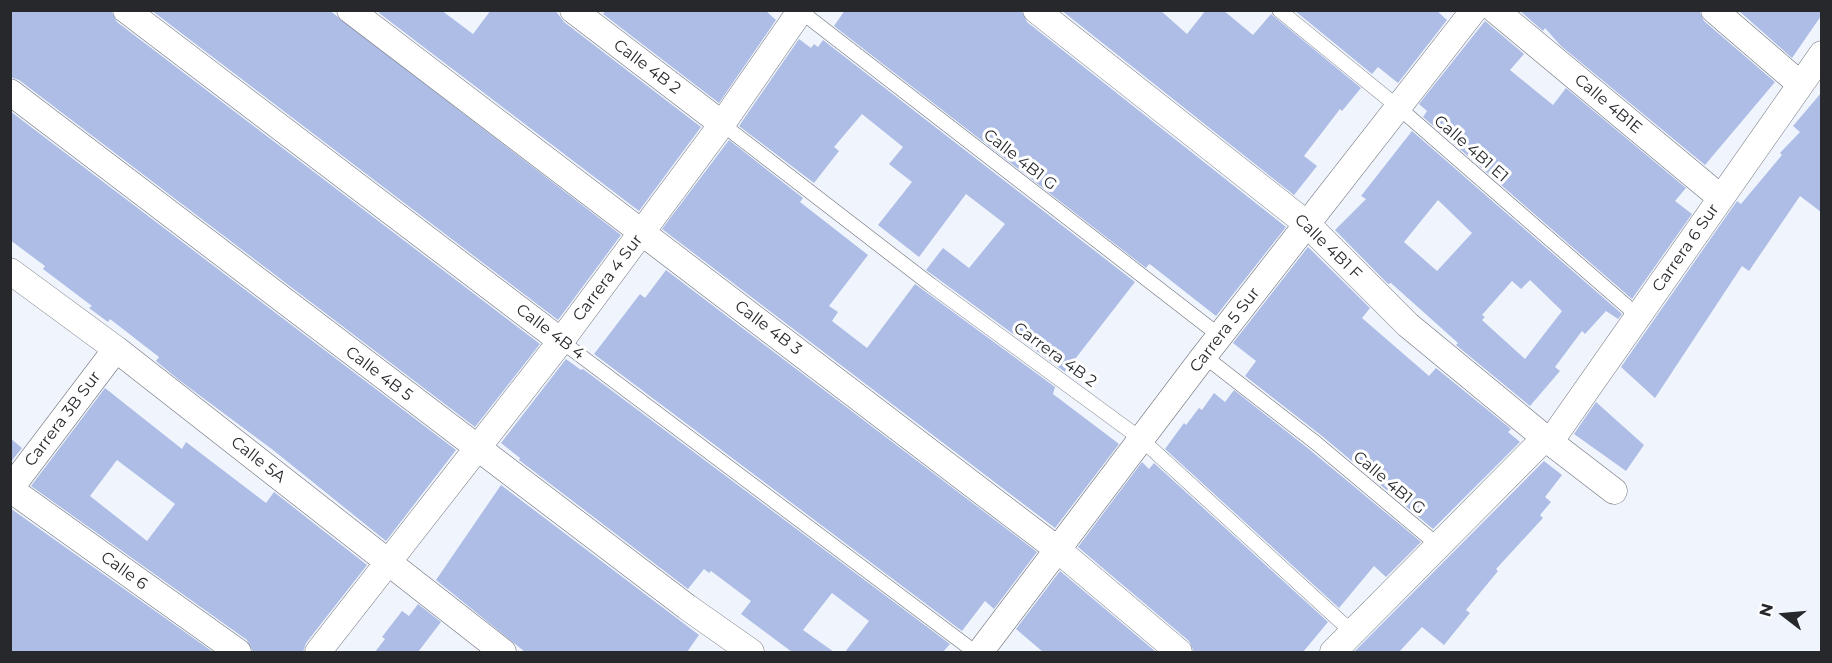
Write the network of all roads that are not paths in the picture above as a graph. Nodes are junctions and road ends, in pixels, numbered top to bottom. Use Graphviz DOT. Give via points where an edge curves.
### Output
graph roads {
  1 [pos="126,10"];
  2 [pos="350,10"];
  3 [pos="573,10"];
  4 [pos="1036,10"];
  5 [pos="1279,10"];
  6 [pos="1474,10"];
  7 [pos="1494,10"];
  8 [pos="1714,10"];
  9 [pos="800,11"];
  10 [pos="1821,54"];
  11 [pos="1800,84"];
  12 [pos="10,92"];
  13 [pos="1398,107"];
  14 [pos="722,124"];
  15 [pos="1721,198"];
  16 [pos="1307,224"];
  17 [pos="642,231"];
  18 [pos="10,271"];
  19 [pos="1638,316"];
  20 [pos="561,341"];
  21 [pos="1212,346"];
  22 [pos="116,349"];
  23 [pos="1141,438"];
  24 [pos="1547,440"];
  25 [pos="476,447"];
  26 [pos="10,489"];
  27 [pos="1614,491"];
  28 [pos="1439,546"];
  29 [pos="1057,549"];
  30 [pos="387,561"];
  31 [pos="1352,632"];
  32 [pos="238,652"];
  33 [pos="318,652"];
  34 [pos="503,652"];
  35 [pos="751,652"];
  36 [pos="975,652"];
  37 [pos="980,652"];
  38 [pos="1179,652"];
  39 [pos="1333,652"];
  1 -- 20 [label="street, Calle 4B 4"];
  2 -- 17 [label="street, Calle 4B 3"];
  3 -- 14 [label="street, Calle 4B 2"];
  4 -- 16 [label="street, Calle 4B1 F"];
  5 -- 13 [label="lane, Calle 4B1 E1"];
  6 -- 13 [label="street, Carrera 5 Sur"];
  7 -- 15 [label="street, Calle 4B1E"];
  8 -- 11 [label="street"];
  9 -- 14 [label="street, Carrera 4 Sur"];
  9 -- 21 [label="lane, Calle 4B1 G"];
  10 -- 11 [label="street, Carrera 6 Sur"];
  11 -- 15 [label="street, Carrera 6 Sur"];
  12 -- 25 [label="street, Calle 4B 5"];
  13 -- 16 [label="street, Carrera 5 Sur"];
  13 -- 19 [label="lane, Calle 4B1 E1"];
  14 -- 17 [label="street, Carrera 4 Sur"];
  14 -- 23 [label="lane, Carrera 4B 2" via="931,285"];
  15 -- 19 [label="street, Carrera 6 Sur"];
  16 -- 21 [label="street, Carrera 5 Sur"];
  16 -- 24 [label="street, Calle 4B1 F" via="1408,326"];
  17 -- 20 [label="street, Carrera 4 Sur"];
  17 -- 29 [label="street, Calle 4B 3"];
  18 -- 22 [label="street, Calle 5A"];
  19 -- 24 [label="street, Carrera 6 Sur"];
  20 -- 25 [label="street, Carrera 4 Sur"];
  20 -- 36 [label="lane, Calle 4B 4"];
  21 -- 23 [label="street, Carrera 5 Sur"];
  21 -- 28 [label="lane, Calle 4B1 G" via="1316,444"];
  22 -- 26 [label="street, Carrera 3B Sur"];
  22 -- 30 [label="street, Calle 5A"];
  23 -- 29 [label="street, Carrera 5 Sur"];
  23 -- 31 [label="lane, Carrera 4B 2"];
  24 -- 27 [label="street, Calle 4B1 F"];
  24 -- 28 [label="street, Carrera 6 Sur"];
  25 -- 30 [label="street, Carrera 4 Sur"];
  25 -- 35 [label="street, Calle 4B 5"];
  26 -- 32 [label="street, Calle 6"];
  28 -- 31 [label="street, Carrera 6 Sur"];
  29 -- 37 [label="street, Carrera 5 Sur"];
  29 -- 38 [label="street, Calle 4B 3"];
  30 -- 33 [label="street, Carrera 4 Sur"];
  30 -- 34 [label="street, Calle 5A"];
  31 -- 39 [label="street, Carrera 6 Sur"];
}
